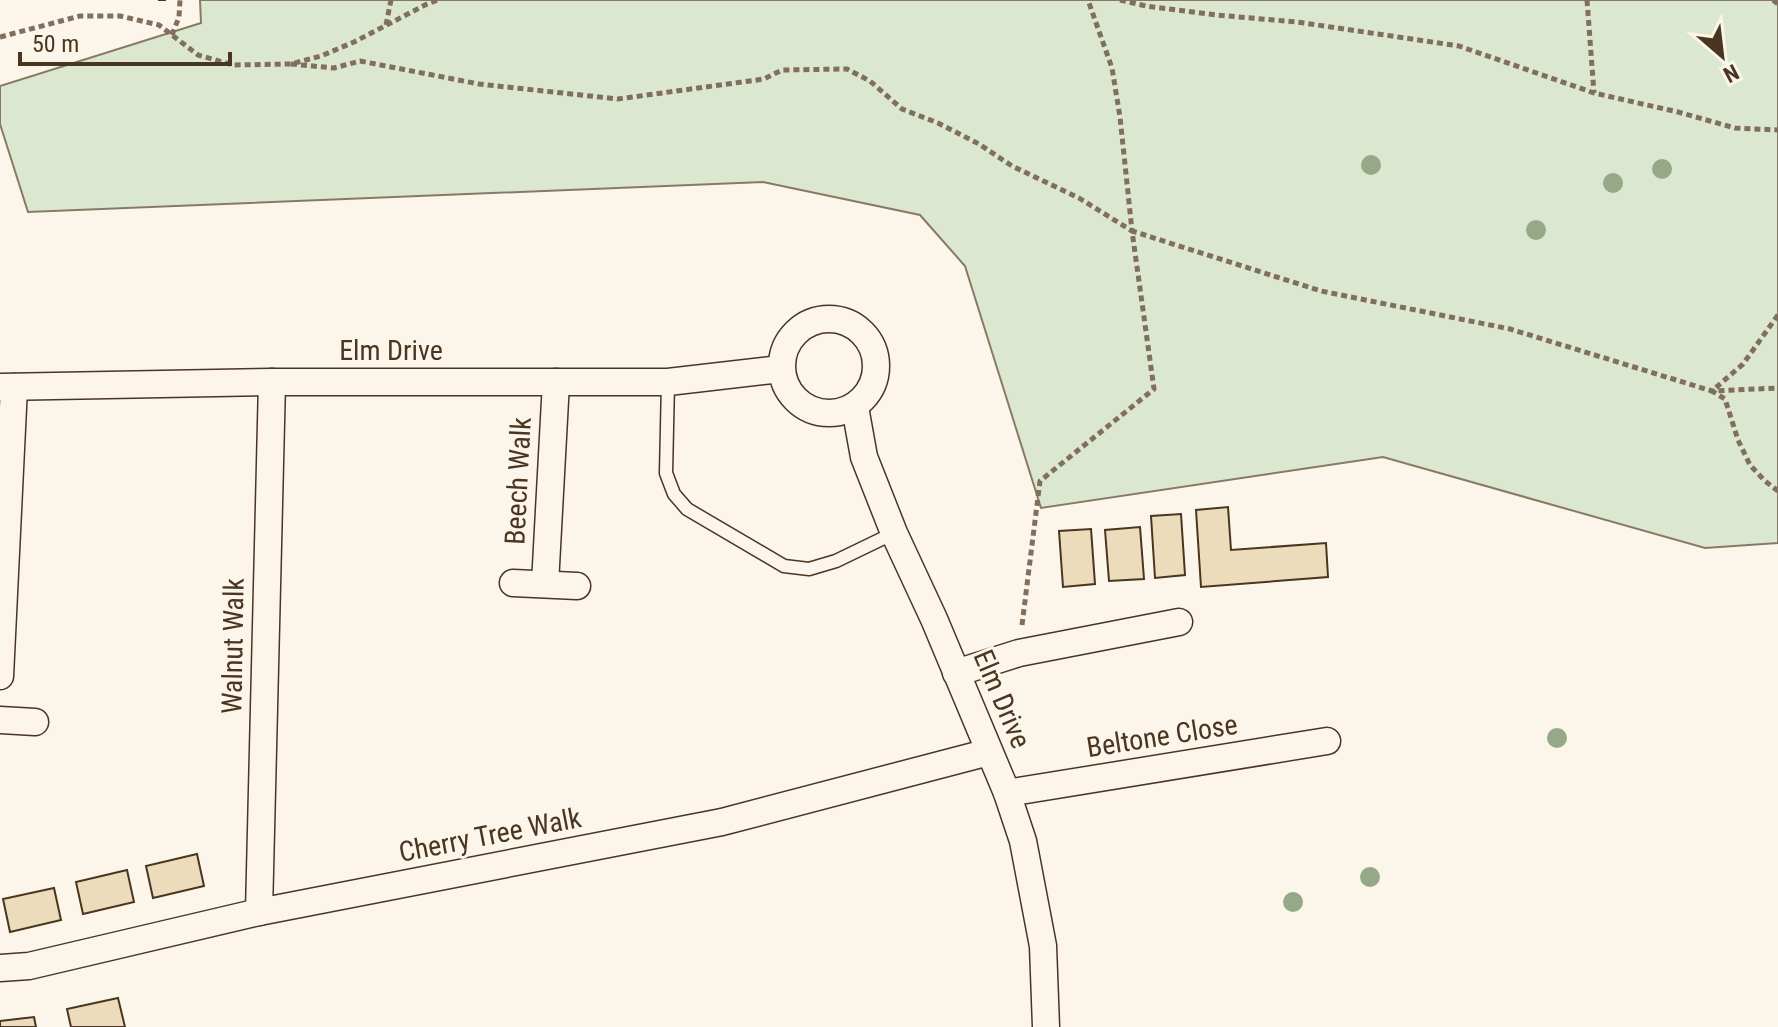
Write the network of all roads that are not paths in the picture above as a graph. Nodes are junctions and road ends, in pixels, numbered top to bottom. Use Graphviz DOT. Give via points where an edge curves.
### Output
graph roads {
  1 [pos="781,369"];
  2 [pos="272,382"];
  3 [pos="556,382"];
  4 [pos="668,382"];
  5 [pos="7,387"];
  6 [pos="855,407"];
  7 [pos="894,533"];
  8 [pos="513,583"];
  9 [pos="545,584"];
  10 [pos="577,586"];
  11 [pos="1179,622"];
  12 [pos="956,673"];
  13 [pos="0,676"];
  14 [pos="0,720"];
  15 [pos="35,722"];
  16 [pos="1327,741"];
  17 [pos="989,752"];
  18 [pos="1007,793"];
  19 [pos="259,912"];
  20 [pos="0,968"];
  21 [pos="1046,1027"];
  1 -- 4 [label="street, Elm Drive"];
  1 -- 6 [label="street" via="786,389 805,408 830,415"];
  1 -- 6 [label="street" via="787,343 810,322 840,319 862,331 876,355 875,381"];
  2 -- 3 [label="street, Elm Drive"];
  2 -- 5 [label="street, Elm Drive"];
  2 -- 19 [label="street, Walnut Walk"];
  3 -- 4 [label="street, Elm Drive"];
  3 -- 9 [label="street, Beech Walk"];
  4 -- 7 [label="lane" via="666,473 687,509 784,566 809,569"];
  5 -- 13 [label="street"];
  6 -- 7 [label="street, Elm Drive" via="864,457"];
  7 -- 12 [label="street, Elm Drive"];
  8 -- 9 [label="street, Beech Walk"];
  9 -- 10 [label="street, Beech Walk"];
  11 -- 12 [label="street" via="1019,653"];
  12 -- 17 [label="street, Elm Drive"];
  14 -- 15 [label="street"];
  16 -- 18 [label="street, Beltone Close"];
  17 -- 18 [label="street, Elm Drive"];
  17 -- 19 [label="street, Cherry Tree Walk" via="722,822"];
  18 -- 21 [label="street, Elm Drive" via="1023,841 1043,946"];
  19 -- 20 [label="street, Cherry Tree Walk" via="29,966"];
}
